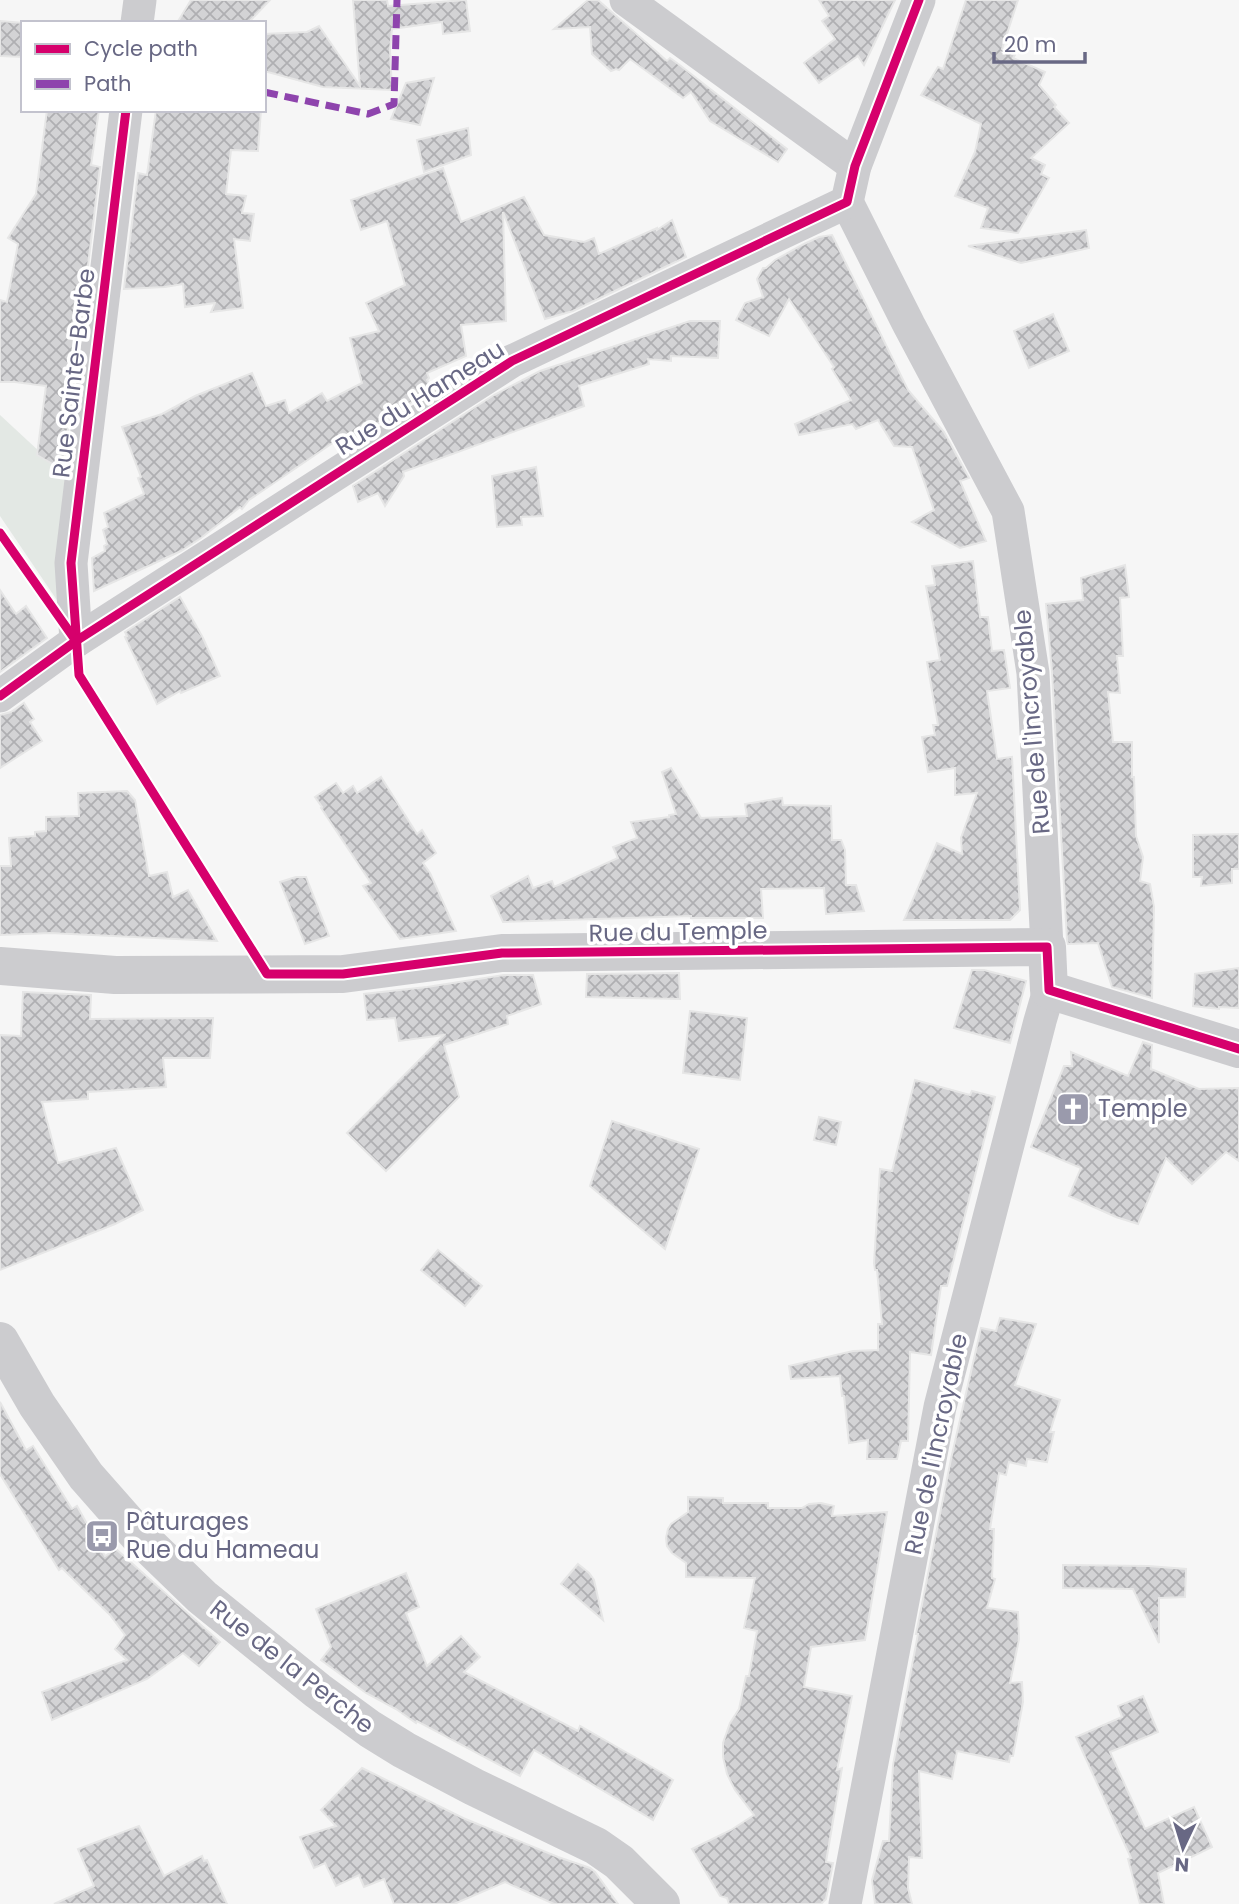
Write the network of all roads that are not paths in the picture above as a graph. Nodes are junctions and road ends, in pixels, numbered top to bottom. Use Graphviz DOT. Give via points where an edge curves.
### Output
graph roads {
  1 [pos="139,0"];
  2 [pos="626,0"];
  3 [pos="919,0"];
  4 [pos="137,21"];
  5 [pos="126,112"];
  6 [pos="855,166"];
  7 [pos="847,202"];
  8 [pos="75,641"];
  9 [pos="0,696"];
  10 [pos="1047,947"];
  11 [pos="0,966"];
  12 [pos="1049,990"];
  13 [pos="1239,1049"];
  14 [pos="0,1341"];
  15 [pos="9,1380"];
  16 [pos="661,1904"];
  17 [pos="845,1904"];
  1 -- 4 [label="street"];
  2 -- 6 [label="street"];
  3 -- 6 [label="street"];
  5 -- 8 [label="street, Rue Sainte-Barbe" via="71,563"];
  6 -- 7 [label="street"];
  7 -- 8 [label="street, Rue du Hameau" via="512,361"];
  7 -- 10 [label="street, Rue de l'Incroyable" via="1008,511 1032,673"];
  8 -- 9 [label="street, Rue du Hameau"];
  10 -- 11 [label="street, Rue du Temple" via="502,953 343,974 115,975"];
  10 -- 12 [label="street"];
  12 -- 13 [label="street"];
  12 -- 17 [label="street, Rue de l'Incroyable" via="940,1408"];
  14 -- 15 [label="street, Rue de la Perche"];
  15 -- 16 [label="street, Rue de la Perche" via="108,1503 157,1555 244,1633 387,1740 596,1846"];
}
